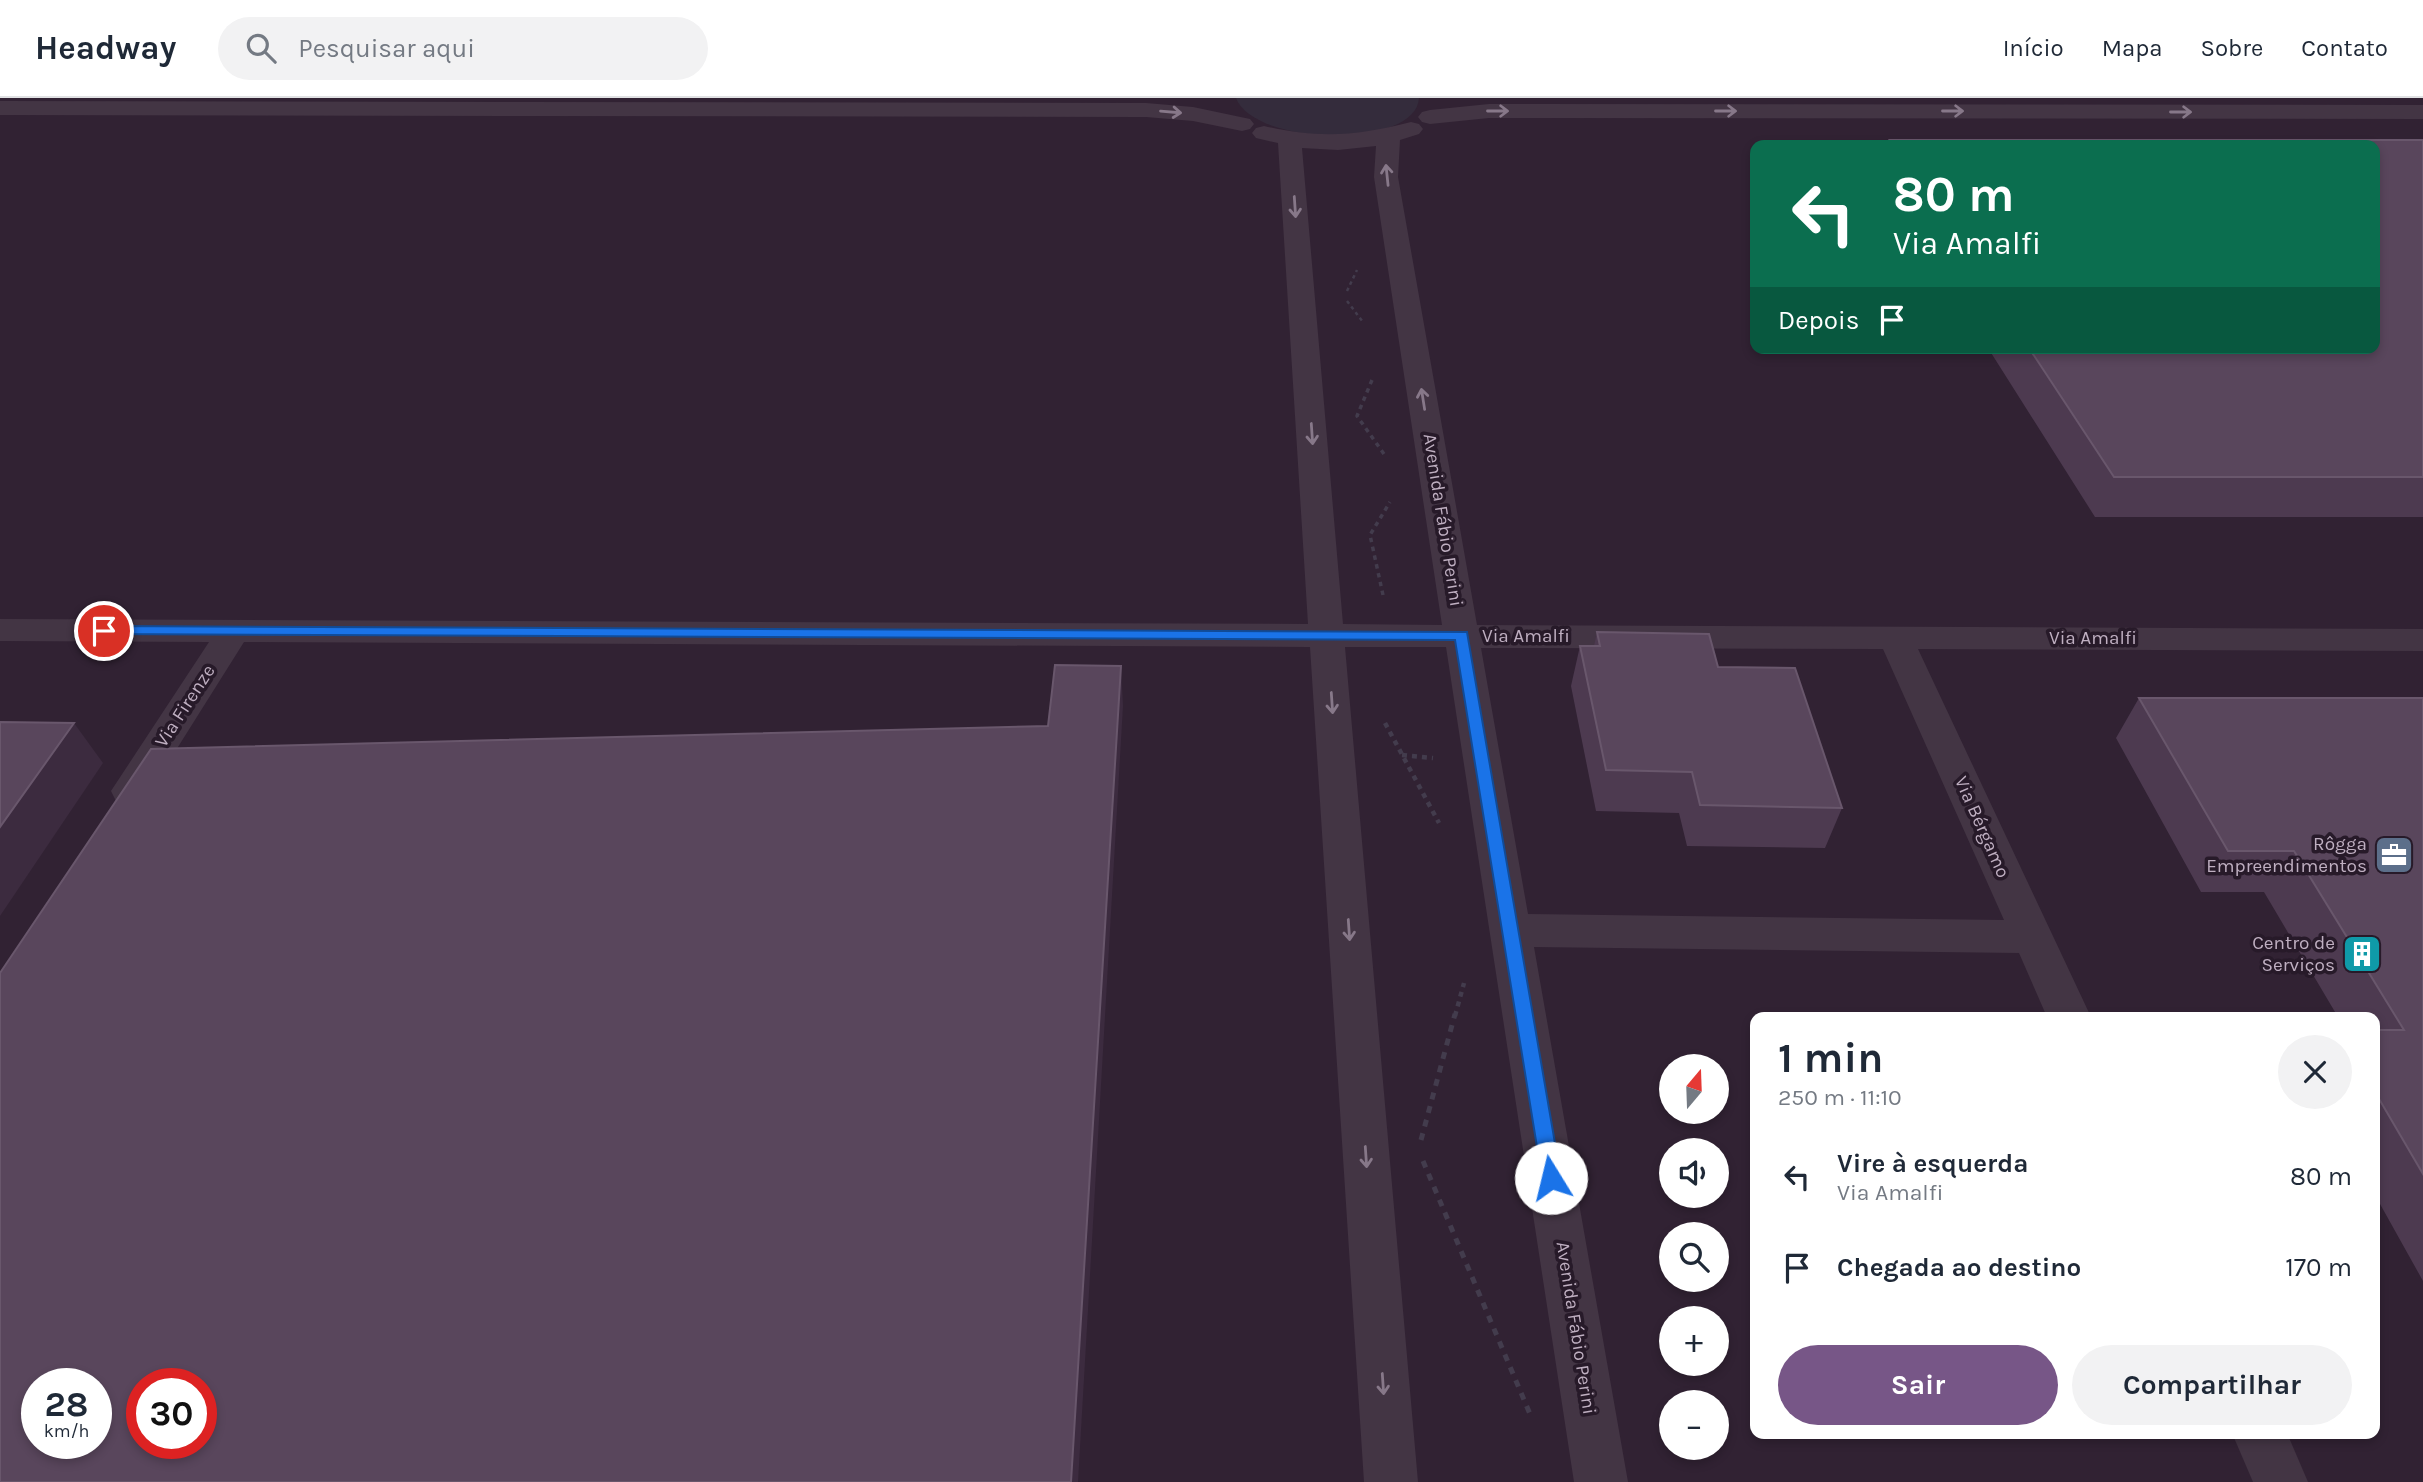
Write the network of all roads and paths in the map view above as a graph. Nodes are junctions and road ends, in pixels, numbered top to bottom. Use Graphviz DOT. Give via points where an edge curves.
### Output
graph roads {
  1 [pos="1219,98"];
  2 [pos="592,104"];
  3 [pos="1774,105"];
  4 [pos="1434,107"];
  5 [pos="0,108"];
  6 [pos="2423,112"];
  7 [pos="1242,124"];
  8 [pos="1388,137"];
  9 [pos="1289,139"];
  10 [pos="1362,260"];
  11 [pos="1368,329"];
  12 [pos="1375,372"];
  13 [pos="1388,460"];
  14 [pos="1396,493"];
  15 [pos="0,630"];
  16 [pos="234,631"];
  17 [pos="1327,635"];
  18 [pos="1391,635"];
  19 [pos="1462,636"];
  20 [pos="1895,638"];
  21 [pos="2423,640"];
  22 [pos="113,817"];
  23 [pos="1445,833"];
  24 [pos="1511,930"];
  25 [pos="2032,937"];
  26 [pos="1464,971"];
  27 [pos="2067,1012"];
  28 [pos="1531,1417"];
  29 [pos="2262,1439"];
  30 [pos="1391,1482"];
  31 [pos="1601,1482"];
  32 [pos="2281,1482"];
  1 -- 7 [label="street" via="1228,114"];
  2 -- 5 [label="street"];
  2 -- 7 [label="street, one-way" via="1146,110"];
  4 -- 3 [label="street, one-way" via="1489,111"];
  3 -- 6 [label="street, one-way"];
  4 -- 8 [label="street" via="1413,128"];
  7 -- 9 [label="street"];
  8 -- 9 [label="street" via="1339,143"];
  19 -- 8 [label="street, Avenida Fábio Perini, one-way" via="1386,177"];
  9 -- 17 [label="street, one-way"];
  10 -- 11 [label="path" via="1343,297"];
  12 -- 13 [label="path" via="1357,416"];
  14 -- 18 [label="path" via="1370,536"];
  15 -- 16 [label="street, Via Amalfi"];
  16 -- 17 [label="street, Via Amalfi"];
  16 -- 22 [label="street, Via Firenze"];
  17 -- 18 [label="street, Via Amalfi"];
  17 -- 30 [label="street, one-way"];
  18 -- 19 [label="street, Via Amalfi"];
  18 -- 23 [label="path" via="1372,700"];
  19 -- 20 [label="street, Via Amalfi"];
  19 -- 24 [label="street, Avenida Fábio Perini"];
  20 -- 21 [label="street, Via Amalfi"];
  20 -- 25 [label="street, Via Bérgamo"];
  24 -- 25 [label="street"];
  24 -- 31 [label="street, Avenida Fábio Perini"];
  25 -- 27 [label="street, Via Bérgamo"];
  26 -- 28 [label="path" via="1418,1150"];
  29 -- 32 [label="street"];
}
